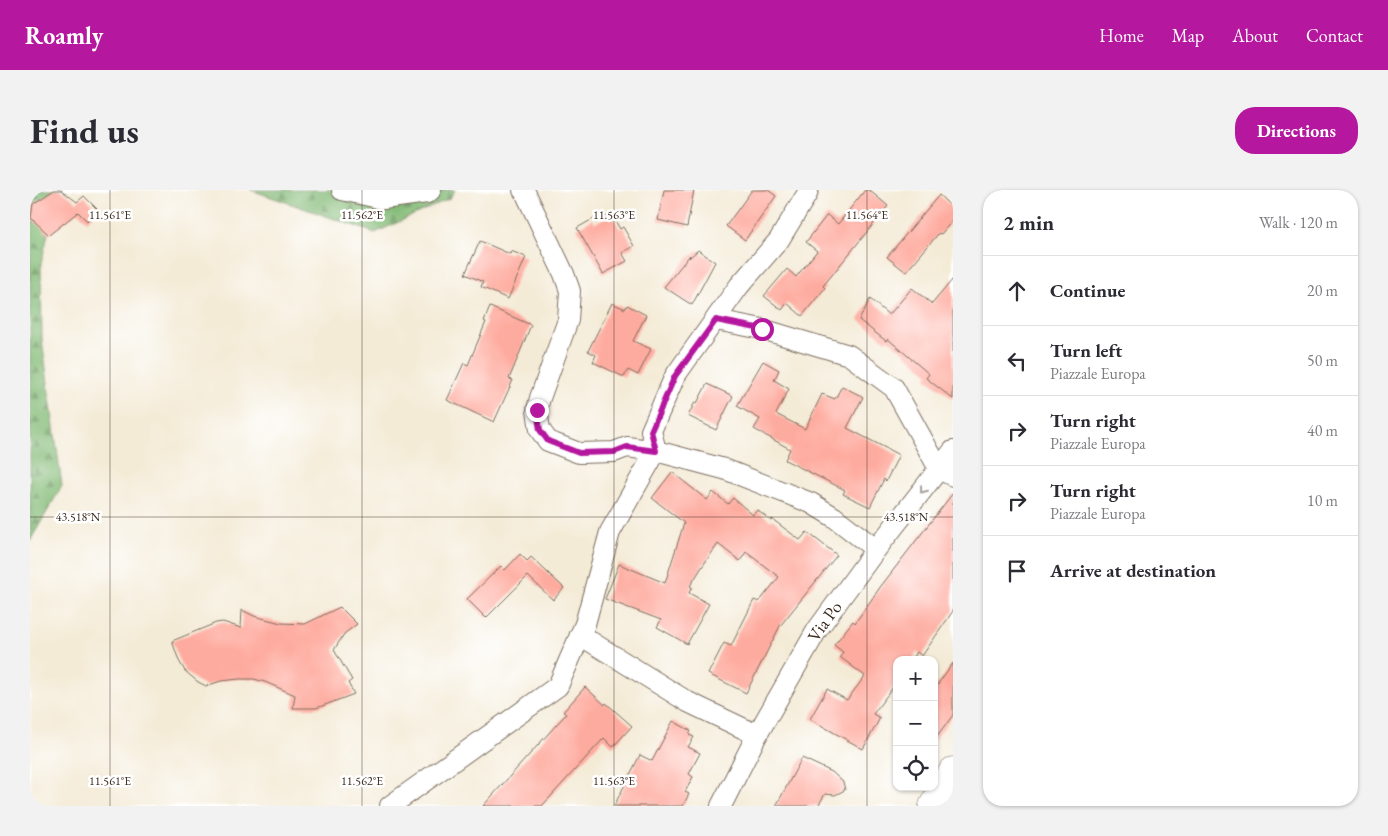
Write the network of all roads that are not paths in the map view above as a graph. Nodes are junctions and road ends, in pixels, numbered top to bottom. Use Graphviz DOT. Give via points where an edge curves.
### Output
graph roads {
  1 [pos="342,190"];
  2 [pos="431,190"];
  3 [pos="522,190"];
  4 [pos="808,190"];
  5 [pos="716,320"];
  6 [pos="656,451"];
  7 [pos="953,452"];
  8 [pos="946,472"];
  9 [pos="874,552"];
  10 [pos="580,635"];
  11 [pos="757,735"];
  12 [pos="953,771"];
  13 [pos="390,806"];
  14 [pos="721,806"];
  15 [pos="933,806"];
  1 -- 2 [label="street" via="383,199"];
  3 -- 6 [label="street" via="570,291 568,320 537,410 540,430 548,441 579,453 614,452 627,447"];
  4 -- 5 [label="street" via="778,240 739,286"];
  5 -- 6 [label="street" via="675,376 651,431"];
  5 -- 8 [label="street" via="762,329 849,355 894,388"];
  6 -- 9 [label="street" via="724,469 811,503 869,544"];
  6 -- 10 [label="street" via="610,532"];
  7 -- 8 [label="street, Via Po"];
  8 -- 9 [label="street, Via Po, one-way"];
  9 -- 11 [label="street, Via Po" via="817,630"];
  10 -- 11 [label="street" via="688,702"];
  10 -- 13 [label="street" via="558,686"];
  11 -- 14 [label="street, Via Po"];
  12 -- 15 [label="street"];
}
